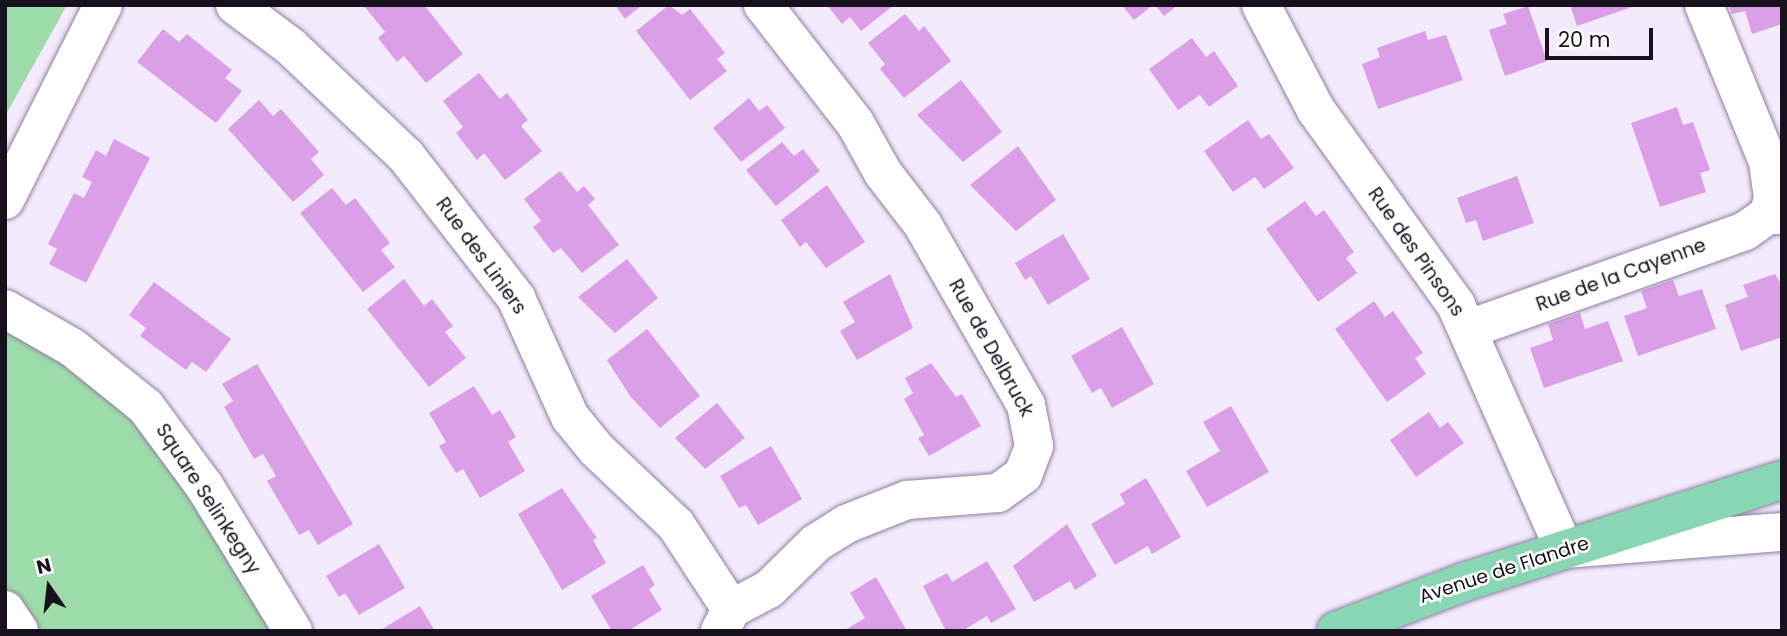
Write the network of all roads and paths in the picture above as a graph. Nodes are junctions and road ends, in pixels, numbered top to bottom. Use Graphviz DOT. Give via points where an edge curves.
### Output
graph roads {
  1 [pos="103,5"];
  2 [pos="235,5"];
  3 [pos="763,5"];
  4 [pos="1261,5"];
  5 [pos="1704,5"];
  6 [pos="5,200"];
  7 [pos="1775,215"];
  8 [pos="5,309"];
  9 [pos="1469,329"];
  10 [pos="1782,480"];
  11 [pos="1782,495"];
  12 [pos="1675,516"];
  13 [pos="1782,532"];
  14 [pos="1564,550"];
  15 [pos="5,610"];
  16 [pos="725,620"];
  17 [pos="19,631"];
  18 [pos="293,631"];
  19 [pos="1336,631"];
  1 -- 6 [label="street"];
  2 -- 16 [label="street, Rue des Liniers" via="290,46 406,156 516,298 570,417 596,449 676,525"];
  3 -- 16 [label="street, Rue de Delbruck" via="855,123 883,173 923,226 1026,405 1035,438 1028,466 1007,489 983,496 907,500 868,513 816,543 769,589"];
  4 -- 9 [label="street, Rue des Pinsons" via="1315,110"];
  5 -- 7 [label="street, Rue de la Cayenne" via="1768,162"];
  7 -- 9 [label="street, Rue de la Cayenne" via="1745,231"];
  8 -- 18 [label="street, Square Selinkegny" via="81,353 145,407 205,487"];
  9 -- 14 [label="street, Rue des Pinsons"];
  10 -- 12 [label="main road, Avenue de Flandre"];
  11 -- 12 [label="main road, Avenue de Flandre"];
  12 -- 14 [label="main road, Avenue de Flandre"];
  13 -- 14 [label="street"];
  14 -- 19 [label="main road, Avenue de Flandre"];
  15 -- 17 [label="street"];
}
